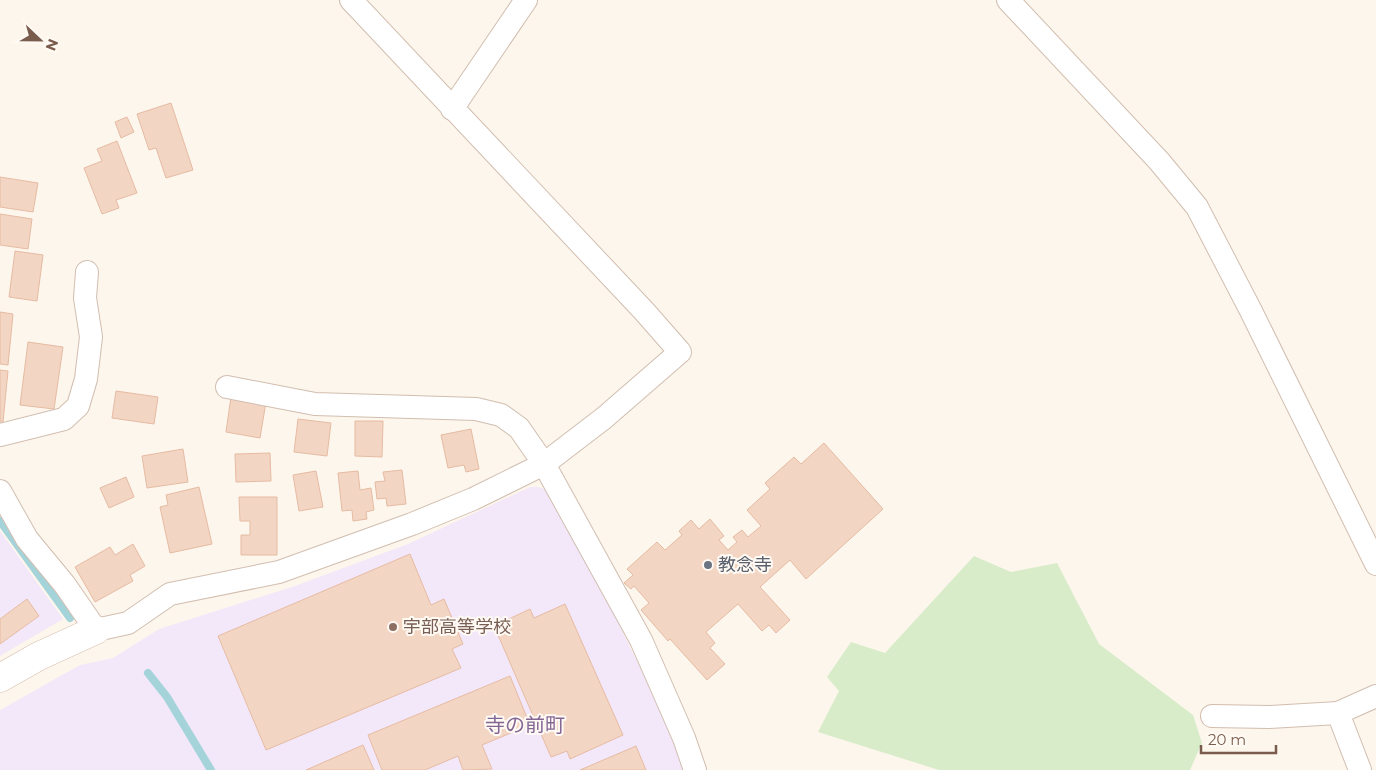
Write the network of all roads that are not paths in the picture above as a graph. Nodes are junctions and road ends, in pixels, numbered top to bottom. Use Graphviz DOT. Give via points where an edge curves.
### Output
graph roads {
  1 [pos="350,0"];
  2 [pos="526,0"];
  3 [pos="1010,1"];
  4 [pos="452,109"];
  5 [pos="86,272"];
  6 [pos="227,387"];
  7 [pos="0,435"];
  8 [pos="544,464"];
  9 [pos="0,491"];
  10 [pos="1376,564"];
  11 [pos="96,630"];
  12 [pos="0,678"];
  13 [pos="1376,696"];
  14 [pos="1338,713"];
  15 [pos="1212,716"];
  16 [pos="695,770"];
  17 [pos="1360,770"];
  1 -- 4 [label="street"];
  2 -- 4 [label="street"];
  3 -- 10 [label="street" via="1159,161 1197,207"];
  4 -- 8 [label="street" via="680,352 604,418"];
  5 -- 7 [label="street" via="85,298 91,337 86,379 78,406 64,420"];
  6 -- 8 [label="street" via="315,404 476,409 501,415 519,428"];
  8 -- 11 [label="street" via="412,524 279,572 170,594 128,623"];
  8 -- 16 [label="street" via="641,640"];
  9 -- 11 [label="street" via="27,539"];
  11 -- 12 [label="street"];
  13 -- 14 [label="street"];
  14 -- 15 [label="street"];
  14 -- 17 [label="street"];
}
